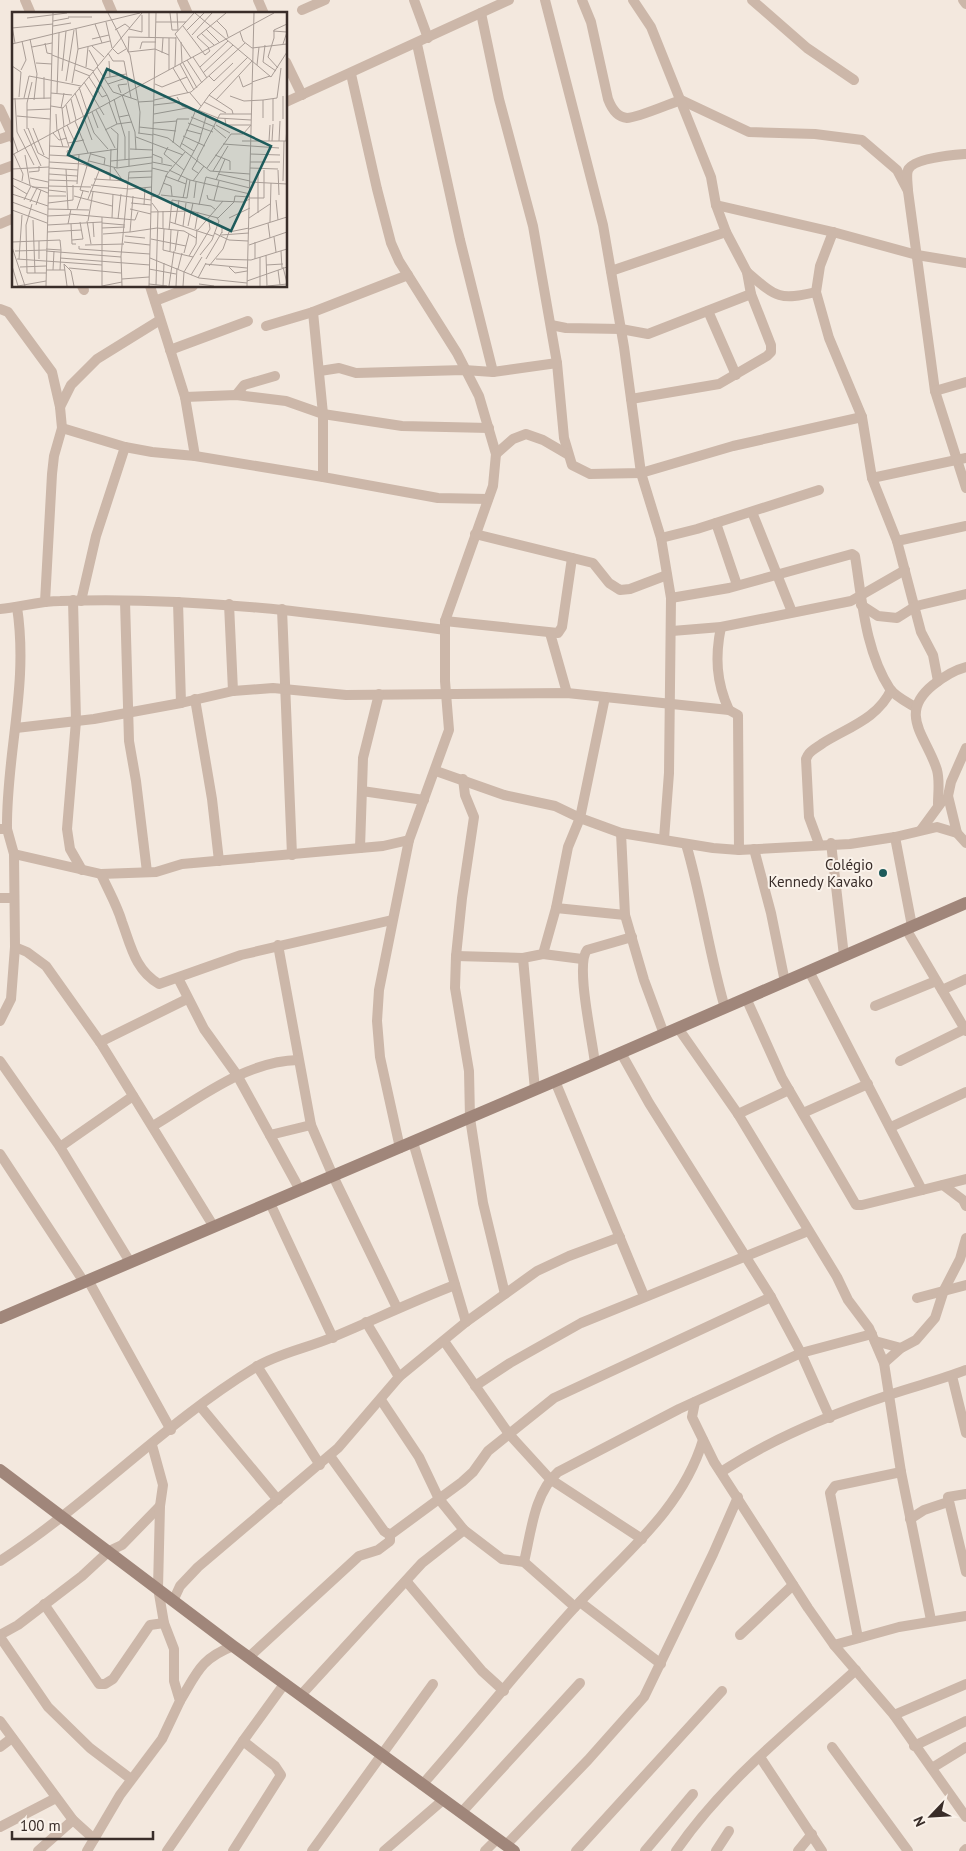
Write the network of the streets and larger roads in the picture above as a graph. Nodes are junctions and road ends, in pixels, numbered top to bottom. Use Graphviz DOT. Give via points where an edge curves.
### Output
graph roads {
  1 [pos="26,0"];
  2 [pos="107,0"];
  3 [pos="182,0"];
  4 [pos="258,0"];
  5 [pos="325,0"];
  6 [pos="414,0"];
  7 [pos="509,0"];
  8 [pos="545,0"];
  9 [pos="582,0"];
  10 [pos="633,0"];
  11 [pos="752,0"];
  12 [pos="963,0"];
  13 [pos="966,4"];
  14 [pos="302,10"];
  15 [pos="31,12"];
  16 [pos="112,12"];
  17 [pos="187,12"];
  18 [pos="263,12"];
  19 [pos="481,13"];
  20 [pos="428,38"];
  21 [pos="417,44"];
  22 [pos="288,66"];
  23 [pos="351,74"];
  24 [pos="854,80"];
  25 [pos="302,96"];
  26 [pos="681,100"];
  27 [pos="288,101"];
  28 [pos="0,109"];
  29 [pos="12,134"];
  30 [pos="966,154"];
  31 [pos="12,166"];
  32 [pos="0,170"];
  33 [pos="908,191"];
  34 [pos="716,205"];
  35 [pos="12,219"];
  36 [pos="0,224"];
  37 [pos="726,232"];
  38 [pos="833,232"];
  39 [pos="917,256"];
  40 [pos="966,263"];
  41 [pos="611,271"];
  42 [pos="747,272"];
  43 [pos="408,275"];
  44 [pos="151,288"];
  45 [pos="188,288"];
  46 [pos="816,292"];
  47 [pos="751,294"];
  48 [pos="155,301"];
  49 [pos="0,309"];
  50 [pos="708,311"];
  51 [pos="313,312"];
  52 [pos="160,320"];
  53 [pos="248,321"];
  54 [pos="551,325"];
  55 [pos="266,326"];
  56 [pos="621,329"];
  57 [pos="170,350"];
  58 [pos="557,363"];
  59 [pos="320,370"];
  60 [pos="464,370"];
  61 [pos="494,372"];
  62 [pos="736,374"];
  63 [pos="275,376"];
  64 [pos="966,382"];
  65 [pos="936,391"];
  66 [pos="236,396"];
  67 [pos="185,397"];
  68 [pos="631,399"];
  69 [pos="60,407"];
  70 [pos="323,414"];
  71 [pos="862,417"];
  72 [pos="62,428"];
  73 [pos="489,428"];
  74 [pos="125,448"];
  75 [pos="496,454"];
  76 [pos="567,454"];
  77 [pos="195,456"];
  78 [pos="961,459"];
  79 [pos="641,472"];
  80 [pos="323,477"];
  81 [pos="872,478"];
  82 [pos="966,488"];
  83 [pos="819,490"];
  84 [pos="488,499"];
  85 [pos="752,512"];
  86 [pos="716,523"];
  87 [pos="966,526"];
  88 [pos="475,534"];
  89 [pos="661,538"];
  90 [pos="896,540"];
  91 [pos="572,558"];
  92 [pos="905,570"];
  93 [pos="667,574"];
  94 [pos="776,574"];
  95 [pos="737,585"];
  96 [pos="966,594"];
  97 [pos="861,596"];
  98 [pos="671,598"];
  99 [pos="77,601"];
  100 [pos="125,601"];
  101 [pos="851,601"];
  102 [pos="45,602"];
  103 [pos="178,602"];
  104 [pos="229,604"];
  105 [pos="916,606"];
  106 [pos="18,607"];
  107 [pos="864,607"];
  108 [pos="0,609"];
  109 [pos="282,609"];
  110 [pos="792,612"];
  111 [pos="445,626"];
  112 [pos="721,627"];
  113 [pos="672,631"];
  114 [pos="550,633"];
  115 [pos="966,667"];
  116 [pos="938,681"];
  117 [pos="286,688"];
  118 [pos="233,691"];
  119 [pos="567,693"];
  120 [pos="894,693"];
  121 [pos="379,694"];
  122 [pos="447,695"];
  123 [pos="605,697"];
  124 [pos="195,700"];
  125 [pos="669,703"];
  126 [pos="181,704"];
  127 [pos="915,707"];
  128 [pos="729,710"];
  129 [pos="128,713"];
  130 [pos="76,721"];
  131 [pos="16,728"];
  132 [pos="966,748"];
  133 [pos="436,771"];
  134 [pos="463,779"];
  135 [pos="362,791"];
  136 [pos="948,796"];
  137 [pos="424,800"];
  138 [pos="938,804"];
  139 [pos="580,818"];
  140 [pos="3,829"];
  141 [pos="921,830"];
  142 [pos="621,832"];
  143 [pos="957,833"];
  144 [pos="896,837"];
  145 [pos="664,839"];
  146 [pos="408,840"];
  147 [pos="831,843"];
  148 [pos="686,844"];
  149 [pos="819,844"];
  150 [pos="966,844"];
  151 [pos="360,848"];
  152 [pos="754,849"];
  153 [pos="739,850"];
  154 [pos="14,854"];
  155 [pos="292,855"];
  156 [pos="219,861"];
  157 [pos="82,870"];
  158 [pos="146,872"];
  159 [pos="102,874"];
  160 [pos="0,898"];
  161 [pos="14,898"];
  162 [pos="966,903"];
  163 [pos="556,908"];
  164 [pos="625,915"];
  165 [pos="392,920"];
  166 [pos="909,928"];
  167 [pos="632,937"];
  168 [pos="278,945"];
  169 [pos="15,947"];
  170 [pos="544,954"];
  171 [pos="456,956"];
  172 [pos="844,956"];
  173 [pos="523,958"];
  174 [pos="582,958"];
  175 [pos="809,971"];
  176 [pos="178,978"];
  177 [pos="966,979"];
  178 [pos="936,981"];
  179 [pos="785,982"];
  180 [pos="942,990"];
  181 [pos="746,998"];
  182 [pos="187,999"];
  183 [pos="875,1006"];
  184 [pos="725,1008"];
  185 [pos="0,1021"];
  186 [pos="678,1028"];
  187 [pos="965,1030"];
  188 [pos="664,1034"];
  189 [pos="100,1042"];
  190 [pos="621,1053"];
  191 [pos="298,1060"];
  192 [pos="0,1061"];
  193 [pos="900,1061"];
  194 [pos="595,1064"];
  195 [pos="237,1075"];
  196 [pos="555,1081"];
  197 [pos="868,1084"];
  198 [pos="535,1090"];
  199 [pos="789,1090"];
  200 [pos="966,1092"];
  201 [pos="133,1096"];
  202 [pos="738,1114"];
  203 [pos="803,1114"];
  204 [pos="470,1118"];
  205 [pos="311,1125"];
  206 [pos="153,1126"];
  207 [pos="891,1127"];
  208 [pos="270,1135"];
  209 [pos="413,1142"];
  210 [pos="60,1147"];
  211 [pos="400,1148"];
  212 [pos="0,1154"];
  213 [pos="333,1176"];
  214 [pos="966,1179"];
  215 [pos="966,1184"];
  216 [pos="943,1185"];
  217 [pos="300,1190"];
  218 [pos="922,1190"];
  219 [pos="270,1203"];
  220 [pos="964,1203"];
  221 [pos="214,1227"];
  222 [pos="808,1231"];
  223 [pos="620,1237"];
  224 [pos="966,1238"];
  225 [pos="746,1258"];
  226 [pos="130,1262"];
  227 [pos="86,1281"];
  228 [pos="454,1284"];
  229 [pos="966,1284"];
  230 [pos="944,1290"];
  231 [pos="505,1294"];
  232 [pos="644,1296"];
  233 [pos="771,1297"];
  234 [pos="917,1298"];
  235 [pos="397,1308"];
  236 [pos="0,1318"];
  237 [pos="366,1322"];
  238 [pos="466,1322"];
  239 [pos="333,1338"];
  240 [pos="874,1338"];
  241 [pos="444,1341"];
  242 [pos="901,1348"];
  243 [pos="801,1353"];
  244 [pos="884,1363"];
  245 [pos="258,1366"];
  246 [pos="966,1370"];
  247 [pos="952,1376"];
  248 [pos="399,1377"];
  249 [pos="476,1386"];
  250 [pos="888,1395"];
  251 [pos="381,1400"];
  252 [pos="695,1402"];
  253 [pos="200,1406"];
  254 [pos="679,1409"];
  255 [pos="692,1417"];
  256 [pos="830,1418"];
  257 [pos="171,1430"];
  258 [pos="966,1433"];
  259 [pos="509,1434"];
  260 [pos="703,1440"];
  261 [pos="152,1445"];
  262 [pos="330,1456"];
  263 [pos="320,1465"];
  264 [pos="0,1470"];
  265 [pos="721,1472"];
  266 [pos="901,1472"];
  267 [pos="550,1479"];
  268 [pos="966,1494"];
  269 [pos="738,1497"];
  270 [pos="439,1499"];
  271 [pos="278,1500"];
  272 [pos="948,1502"];
  273 [pos="160,1506"];
  274 [pos="63,1517"];
  275 [pos="910,1519"];
  276 [pos="464,1530"];
  277 [pos="390,1535"];
  278 [pos="642,1538"];
  279 [pos="109,1552"];
  280 [pos="0,1561"];
  281 [pos="524,1562"];
  282 [pos="966,1572"];
  283 [pos="407,1582"];
  284 [pos="793,1586"];
  285 [pos="158,1588"];
  286 [pos="174,1600"];
  287 [pos="44,1604"];
  288 [pos="578,1604"];
  289 [pos="966,1616"];
  290 [pos="931,1620"];
  291 [pos="164,1624"];
  292 [pos="740,1634"];
  293 [pos="0,1636"];
  294 [pos="858,1638"];
  295 [pos="834,1645"];
  296 [pos="233,1646"];
  297 [pos="249,1657"];
  298 [pos="661,1664"];
  299 [pos="856,1670"];
  300 [pos="580,1682"];
  301 [pos="286,1683"];
  302 [pos="433,1684"];
  303 [pos="966,1684"];
  304 [pos="504,1691"];
  305 [pos="722,1691"];
  306 [pos="301,1695"];
  307 [pos="180,1702"];
  308 [pos="894,1715"];
  309 [pos="0,1721"];
  310 [pos="966,1721"];
  311 [pos="12,1738"];
  312 [pos="243,1741"];
  313 [pos="914,1746"];
  314 [pos="0,1747"];
  315 [pos="832,1747"];
  316 [pos="966,1747"];
  317 [pos="380,1755"];
  318 [pos="760,1757"];
  319 [pos="932,1768"];
  320 [pos="131,1779"];
  321 [pos="422,1785"];
  322 [pos="693,1794"];
  323 [pos="56,1798"];
  324 [pos="443,1800"];
  325 [pos="461,1813"];
  326 [pos="965,1814"];
  327 [pos="73,1820"];
  328 [pos="0,1827"];
  329 [pos="729,1830"];
  330 [pos="812,1834"];
  331 [pos="94,1839"];
  332 [pos="506,1845"];
  333 [pos="38,1851"];
  334 [pos="87,1851"];
  335 [pos="167,1851"];
  336 [pos="233,1851"];
  337 [pos="312,1851"];
  338 [pos="384,1851"];
  339 [pos="485,1851"];
  340 [pos="576,1851"];
  341 [pos="644,1851"];
  342 [pos="676,1851"];
  343 [pos="716,1851"];
  344 [pos="798,1851"];
  345 [pos="822,1851"];
  346 [pos="908,1851"];
  1 -- 15 [label="street"];
  2 -- 16 [label="street"];
  3 -- 17 [label="street"];
  4 -- 18 [label="street"];
  5 -- 14 [label="street"];
  6 -- 20 [label="street"];
  7 -- 19 [label="street"];
  8 -- 41 [label="street" via="603,225"];
  9 -- 26 [label="street" via="614,110 628,118"];
  10 -- 26 [label="street" via="651,27"];
  11 -- 24 [label="street" via="807,48"];
  12 -- 13 [label="street"];
  19 -- 20 [label="street"];
  19 -- 54 [label="street" via="499,99 533,226"];
  20 -- 21 [label="street"];
  21 -- 23 [label="street"];
  21 -- 61 [label="street" via="460,240"];
  22 -- 25 [label="street"];
  23 -- 25 [label="street"];
  23 -- 43 [label="street" via="391,242"];
  25 -- 27 [label="street"];
  26 -- 33 [label="street" via="749,132 815,134 862,140 897,170"];
  26 -- 34 [label="street" via="712,176"];
  28 -- 29 [label="street"];
  30 -- 33 [label="street" via="913,164 908,173"];
  31 -- 32 [label="street"];
  33 -- 39 [label="street"];
  34 -- 37 [label="street"];
  34 -- 38 [label="street"];
  35 -- 36 [label="street"];
  37 -- 41 [label="street"];
  37 -- 42 [label="street"];
  38 -- 39 [label="street"];
  38 -- 46 [label="street" via="820,266"];
  39 -- 40 [label="street"];
  39 -- 65 [label="street"];
  41 -- 56 [label="street"];
  42 -- 46 [label="street" via="767,290 781,297"];
  42 -- 47 [label="street"];
  43 -- 51 [label="street"];
  43 -- 60 [label="street"];
  44 -- 48 [label="street"];
  45 -- 48 [label="street"];
  46 -- 71 [label="street" via="829,338"];
  47 -- 50 [label="street"];
  47 -- 62 [label="street" via="771,352"];
  48 -- 52 [label="street"];
  49 -- 69 [label="street" via="8,312 49,366"];
  50 -- 56 [label="street" via="648,334"];
  50 -- 62 [label="street"];
  51 -- 55 [label="street"];
  51 -- 59 [label="street"];
  52 -- 57 [label="street"];
  52 -- 69 [label="street" via="97,359 72,385"];
  53 -- 57 [label="street"];
  54 -- 56 [label="street"];
  54 -- 58 [label="street"];
  56 -- 68 [label="street"];
  57 -- 67 [label="street"];
  58 -- 61 [label="street"];
  58 -- 76 [label="street"];
  59 -- 60 [label="street" via="339,368 356,373"];
  59 -- 70 [label="street"];
  60 -- 61 [label="street"];
  60 -- 73 [label="street" via="480,396"];
  62 -- 68 [label="street" via="719,384"];
  63 -- 66 [label="street" via="244,385"];
  64 -- 65 [label="street"];
  65 -- 78 [label="street"];
  66 -- 67 [label="street"];
  66 -- 70 [label="street" via="286,401"];
  67 -- 77 [label="street"];
  68 -- 79 [label="street"];
  69 -- 72 [label="street"];
  70 -- 73 [label="street" via="402,426"];
  70 -- 80 [label="street"];
  71 -- 79 [label="street" via="733,446"];
  71 -- 81 [label="street"];
  72 -- 74 [label="street"];
  72 -- 102 [label="street" via="52,474"];
  73 -- 75 [label="street"];
  74 -- 77 [label="street"];
  74 -- 99 [label="street"];
  75 -- 76 [label="street" via="513,439 526,434"];
  75 -- 84 [label="street" via="495,478"];
  76 -- 79 [label="street" via="572,466 590,474"];
  77 -- 80 [label="street"];
  78 -- 81 [label="street"];
  78 -- 82 [label="street"];
  79 -- 89 [label="street"];
  80 -- 84 [label="street" via="438,498"];
  81 -- 90 [label="street"];
  83 -- 85 [label="street"];
  84 -- 88 [label="street"];
  85 -- 86 [label="street"];
  85 -- 94 [label="street"];
  86 -- 89 [label="street"];
  86 -- 95 [label="street"];
  87 -- 90 [label="street"];
  88 -- 91 [label="street"];
  88 -- 111 [label="street"];
  89 -- 93 [label="street"];
  90 -- 92 [label="street"];
  91 -- 93 [label="street" via="593,563 609,583 620,590 630,590"];
  91 -- 114 [label="street" via="561,631"];
  92 -- 97 [label="street"];
  92 -- 105 [label="street"];
  93 -- 98 [label="street"];
  94 -- 95 [label="street"];
  94 -- 97 [label="street" via="852,554"];
  94 -- 110 [label="street"];
  95 -- 98 [label="street"];
  96 -- 105 [label="street"];
  97 -- 101 [label="street"];
  97 -- 107 [label="street"];
  98 -- 113 [label="street"];
  99 -- 100 [label="street"];
  99 -- 102 [label="street"];
  99 -- 130 [label="street"];
  100 -- 103 [label="street"];
  100 -- 129 [label="street"];
  101 -- 107 [label="street"];
  101 -- 110 [label="street"];
  102 -- 106 [label="street"];
  103 -- 104 [label="street"];
  103 -- 126 [label="street"];
  104 -- 109 [label="street"];
  104 -- 118 [label="street"];
  105 -- 107 [label="street" via="897,618 884,618"];
  105 -- 116 [label="street" via="921,632 933,655"];
  106 -- 108 [label="street"];
  106 -- 131 [label="street" via="22,661"];
  107 -- 120 [label="street" via="876,658"];
  109 -- 111 [label="street"];
  109 -- 117 [label="street"];
  110 -- 112 [label="street"];
  111 -- 114 [label="street"];
  111 -- 122 [label="street"];
  112 -- 113 [label="street"];
  112 -- 128 [label="street" via="716,658 722,694"];
  113 -- 125 [label="street"];
  114 -- 119 [label="street"];
  115 -- 116 [label="street"];
  116 -- 127 [label="street" via="923,693"];
  117 -- 118 [label="street"];
  117 -- 121 [label="street" via="332,694"];
  117 -- 155 [label="street"];
  118 -- 124 [label="street"];
  119 -- 122 [label="street"];
  119 -- 123 [label="street"];
  120 -- 127 [label="street"];
  120 -- 149 [label="street" via="876,712 810,752 806,759 809,817"];
  121 -- 122 [label="street"];
  121 -- 135 [label="street" via="364,751"];
  122 -- 133 [label="street" via="449,730"];
  123 -- 125 [label="street"];
  123 -- 139 [label="street"];
  124 -- 126 [label="street"];
  124 -- 156 [label="street"];
  125 -- 128 [label="street"];
  125 -- 145 [label="street" via="670,773"];
  126 -- 129 [label="street"];
  127 -- 138 [label="street" via="917,721 938,772"];
  128 -- 153 [label="street" via="738,714"];
  129 -- 130 [label="street"];
  129 -- 158 [label="street"];
  130 -- 131 [label="street"];
  130 -- 157 [label="street" via="67,829 70,849"];
  131 -- 140 [label="street"];
  132 -- 136 [label="street"];
  133 -- 134 [label="street"];
  133 -- 137 [label="street"];
  134 -- 139 [label="street" via="504,795 555,806"];
  134 -- 171 [label="street" via="465,795 474,817"];
  135 -- 137 [label="street"];
  135 -- 151 [label="street"];
  136 -- 138 [label="street"];
  136 -- 143 [label="street"];
  137 -- 146 [label="street"];
  138 -- 141 [label="street"];
  139 -- 142 [label="street"];
  139 -- 163 [label="street" via="568,847"];
  140 -- 154 [label="street"];
  141 -- 143 [label="street" via="943,827"];
  141 -- 144 [label="street"];
  142 -- 145 [label="street"];
  142 -- 164 [label="street"];
  143 -- 150 [label="street"];
  144 -- 147 [label="street" via="850,844"];
  144 -- 166 [label="street"];
  145 -- 148 [label="street"];
  146 -- 151 [label="street"];
  146 -- 165 [label="street"];
  147 -- 149 [label="street"];
  147 -- 172 [label="street"];
  148 -- 153 [label="street"];
  148 -- 184 [label="street"];
  149 -- 152 [label="street"];
  151 -- 155 [label="street"];
  152 -- 153 [label="street"];
  152 -- 179 [label="street"];
  154 -- 157 [label="street"];
  154 -- 161 [label="street"];
  155 -- 156 [label="street"];
  156 -- 158 [label="street" via="182,864"];
  157 -- 159 [label="street"];
  158 -- 159 [label="street"];
  159 -- 176 [label="street" via="136,962 150,979 159,984"];
  160 -- 161 [label="street"];
  161 -- 169 [label="street"];
  162 -- 166 [label="street"];
  163 -- 164 [label="street"];
  163 -- 170 [label="street"];
  164 -- 167 [label="street"];
  165 -- 168 [label="street"];
  165 -- 211 [label="street" via="379,990 377,1036"];
  166 -- 172 [label="street"];
  166 -- 178 [label="street"];
  167 -- 174 [label="street" via="587,950"];
  167 -- 188 [label="street"];
  168 -- 176 [label="street" via="213,963"];
  168 -- 191 [label="street"];
  169 -- 185 [label="street" via="11,999"];
  169 -- 189 [label="street" via="28,952 46,966"];
  170 -- 173 [label="street"];
  170 -- 174 [label="street"];
  171 -- 173 [label="street"];
  171 -- 204 [label="street" via="455,988 469,1071"];
  172 -- 175 [label="street"];
  173 -- 198 [label="street"];
  174 -- 194 [label="street"];
  175 -- 179 [label="street"];
  175 -- 197 [label="street"];
  176 -- 182 [label="street"];
  177 -- 180 [label="street"];
  178 -- 180 [label="street"];
  178 -- 183 [label="street"];
  179 -- 181 [label="street"];
  180 -- 187 [label="street"];
  181 -- 184 [label="street"];
  181 -- 199 [label="street"];
  182 -- 189 [label="street"];
  182 -- 195 [label="street"];
  184 -- 186 [label="street"];
  186 -- 188 [label="street"];
  186 -- 202 [label="street"];
  187 -- 193 [label="street"];
  188 -- 190 [label="street"];
  189 -- 201 [label="street"];
  190 -- 194 [label="street"];
  190 -- 225 [label="street"];
  191 -- 195 [label="street" via="275,1062"];
  191 -- 205 [label="street"];
  192 -- 210 [label="street"];
  194 -- 196 [label="street"];
  195 -- 206 [label="street"];
  195 -- 208 [label="street"];
  196 -- 198 [label="street"];
  196 -- 223 [label="street"];
  197 -- 203 [label="street"];
  197 -- 207 [label="street"];
  198 -- 204 [label="street"];
  199 -- 202 [label="street"];
  199 -- 203 [label="street"];
  200 -- 207 [label="street"];
  201 -- 206 [label="street"];
  201 -- 210 [label="street"];
  202 -- 222 [label="street"];
  203 -- 218 [label="street" via="856,1205"];
  204 -- 209 [label="street"];
  204 -- 231 [label="street" via="483,1203"];
  205 -- 208 [label="street"];
  205 -- 213 [label="street"];
  206 -- 221 [label="street"];
  207 -- 218 [label="street"];
  208 -- 217 [label="street"];
  209 -- 211 [label="street"];
  209 -- 228 [label="street"];
  210 -- 226 [label="street"];
  211 -- 213 [label="street"];
  212 -- 227 [label="street"];
  213 -- 217 [label="street"];
  213 -- 235 [label="street"];
  214 -- 216 [label="street"];
  215 -- 220 [label="street"];
  216 -- 218 [label="street"];
  216 -- 220 [label="street"];
  217 -- 219 [label="street"];
  219 -- 221 [label="street"];
  219 -- 239 [label="street"];
  221 -- 226 [label="street"];
  222 -- 225 [label="street"];
  222 -- 240 [label="street"];
  223 -- 231 [label="street" via="537,1271"];
  223 -- 232 [label="street"];
  224 -- 230 [label="street"];
  225 -- 232 [label="street"];
  225 -- 233 [label="street"];
  226 -- 227 [label="street"];
  227 -- 236 [label="street"];
  227 -- 257 [label="street"];
  228 -- 235 [label="street"];
  228 -- 238 [label="street"];
  229 -- 230 [label="street"];
  230 -- 234 [label="street"];
  230 -- 242 [label="street" via="935,1318 924,1333"];
  231 -- 238 [label="street"];
  232 -- 249 [label="street" via="550,1340"];
  233 -- 243 [label="street"];
  233 -- 259 [label="street" via="563,1393"];
  235 -- 237 [label="street"];
  237 -- 239 [label="street"];
  237 -- 248 [label="street"];
  238 -- 241 [label="street"];
  239 -- 245 [label="street"];
  240 -- 242 [label="street"];
  240 -- 243 [label="street"];
  240 -- 244 [label="street"];
  241 -- 248 [label="street"];
  241 -- 249 [label="street"];
  242 -- 244 [label="street"];
  243 -- 252 [label="street"];
  243 -- 256 [label="street"];
  244 -- 250 [label="street"];
  245 -- 253 [label="street"];
  245 -- 263 [label="street"];
  246 -- 247 [label="street"];
  247 -- 250 [label="street"];
  247 -- 258 [label="street"];
  248 -- 251 [label="street"];
  249 -- 259 [label="street"];
  250 -- 256 [label="street"];
  250 -- 266 [label="street"];
  251 -- 262 [label="street"];
  251 -- 270 [label="street" via="418,1457"];
  252 -- 254 [label="street"];
  252 -- 255 [label="street"];
  253 -- 257 [label="street"];
  253 -- 271 [label="street"];
  254 -- 255 [label="street"];
  254 -- 267 [label="street" via="568,1466"];
  255 -- 260 [label="street"];
  256 -- 265 [label="street"];
  257 -- 261 [label="street"];
  259 -- 267 [label="street"];
  259 -- 270 [label="street" via="488,1451 473,1472"];
  260 -- 265 [label="street"];
  260 -- 278 [label="street" via="688,1479"];
  261 -- 273 [label="street" via="163,1485"];
  261 -- 274 [label="street"];
  262 -- 263 [label="street"];
  262 -- 277 [label="street"];
  263 -- 271 [label="street"];
  264 -- 274 [label="street"];
  265 -- 269 [label="street"];
  266 -- 275 [label="street"];
  266 -- 294 [label="street" via="832,1488"];
  267 -- 278 [label="street"];
  267 -- 281 [label="street" via="537,1507"];
  268 -- 272 [label="street" via="949,1496"];
  269 -- 284 [label="street"];
  269 -- 298 [label="street"];
  270 -- 276 [label="street"];
  270 -- 277 [label="street"];
  271 -- 286 [label="street" via="198,1567 180,1586"];
  272 -- 275 [label="street"];
  272 -- 282 [label="street"];
  273 -- 279 [label="street" via="122,1545"];
  273 -- 285 [label="street"];
  274 -- 279 [label="street"];
  274 -- 280 [label="street"];
  275 -- 290 [label="street"];
  276 -- 281 [label="street" via="502,1559"];
  276 -- 283 [label="street" via="422,1563"];
  277 -- 297 [label="street" via="390,1541 378,1550 359,1556"];
  278 -- 288 [label="street"];
  279 -- 285 [label="street"];
  279 -- 287 [label="street"];
  281 -- 288 [label="street"];
  283 -- 304 [label="street" via="482,1671"];
  283 -- 306 [label="street"];
  284 -- 292 [label="street"];
  284 -- 295 [label="street"];
  285 -- 286 [label="street"];
  285 -- 291 [label="street"];
  286 -- 296 [label="street"];
  287 -- 291 [label="street" via="98,1684 113,1679 150,1626"];
  287 -- 293 [label="street"];
  288 -- 298 [label="street"];
  288 -- 304 [label="street"];
  289 -- 290 [label="street"];
  290 -- 294 [label="street"];
  291 -- 307 [label="street" via="174,1649 174,1681"];
  293 -- 320 [label="street" via="48,1707 90,1748"];
  294 -- 295 [label="street"];
  295 -- 299 [label="street"];
  296 -- 297 [label="street"];
  296 -- 307 [label="street" via="206,1660"];
  297 -- 301 [label="street"];
  298 -- 332 [label="street" via="633,1711"];
  299 -- 308 [label="street"];
  299 -- 318 [label="street"];
  300 -- 325 [label="street"];
  301 -- 306 [label="street"];
  301 -- 312 [label="street"];
  302 -- 317 [label="street"];
  303 -- 308 [label="street"];
  304 -- 321 [label="street"];
  305 -- 340 [label="street"];
  306 -- 317 [label="street"];
  307 -- 320 [label="street" via="162,1739"];
  308 -- 313 [label="street"];
  309 -- 311 [label="street"];
  310 -- 313 [label="street"];
  311 -- 314 [label="street"];
  311 -- 323 [label="street"];
  312 -- 335 [label="street"];
  312 -- 336 [label="street" via="275,1766 281,1775"];
  313 -- 319 [label="street"];
  315 -- 346 [label="street"];
  316 -- 319 [label="street"];
  317 -- 321 [label="street"];
  317 -- 337 [label="street"];
  318 -- 330 [label="street"];
  318 -- 342 [label="street" via="704,1812"];
  319 -- 326 [label="street"];
  320 -- 331 [label="street"];
  321 -- 324 [label="street"];
  322 -- 341 [label="street"];
  323 -- 327 [label="street"];
  323 -- 328 [label="street"];
  324 -- 325 [label="street"];
  324 -- 338 [label="street"];
  325 -- 332 [label="street"];
  327 -- 331 [label="street"];
  327 -- 333 [label="street"];
  329 -- 343 [label="street"];
  330 -- 344 [label="street"];
  330 -- 345 [label="street"];
  331 -- 334 [label="street"];
  332 -- 339 [label="street"];
}
